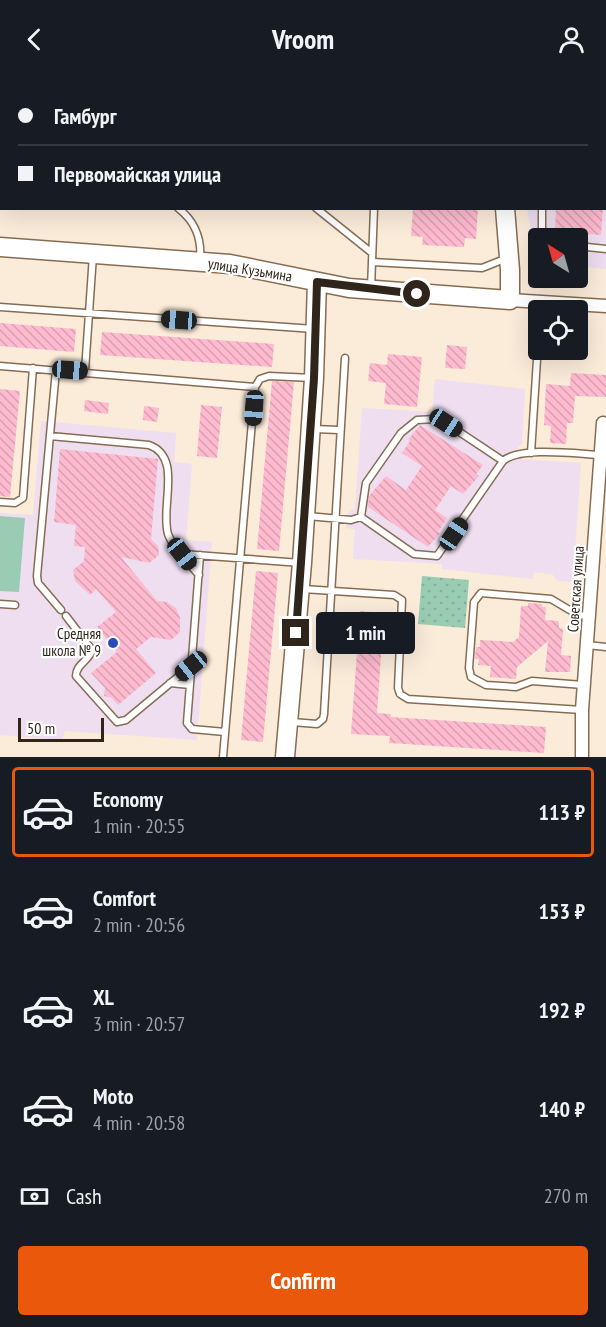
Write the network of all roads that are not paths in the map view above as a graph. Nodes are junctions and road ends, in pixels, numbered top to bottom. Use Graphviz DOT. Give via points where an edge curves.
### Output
graph roads {
  1 [pos="180,210"];
  2 [pos="318,210"];
  3 [pos="374,210"];
  4 [pos="505,210"];
  5 [pos="542,210"];
  6 [pos="542,228"];
  7 [pos="0,247"];
  8 [pos="588,247"];
  9 [pos="606,249"];
  10 [pos="93,253"];
  11 [pos="372,253"];
  12 [pos="509,258"];
  13 [pos="200,262"];
  14 [pos="372,262"];
  15 [pos="317,282"];
  16 [pos="371,290"];
  17 [pos="510,300"];
  18 [pos="528,303"];
  19 [pos="588,306"];
  20 [pos="606,306"];
  21 [pos="0,307"];
  22 [pos="89,313"];
  23 [pos="314,329"];
  24 [pos="345,358"];
  25 [pos="537,360"];
  26 [pos="0,366"];
  27 [pos="33,368"];
  28 [pos="56,370"];
  29 [pos="85,371"];
  30 [pos="314,378"];
  31 [pos="255,387"];
  32 [pos="604,421"];
  33 [pos="310,429"];
  34 [pos="339,430"];
  35 [pos="50,436"];
  36 [pos="531,453"];
  37 [pos="601,455"];
  38 [pos="504,461"];
  39 [pos="0,502"];
  40 [pos="305,516"];
  41 [pos="361,518"];
  42 [pos="335,519"];
  43 [pos="182,554"];
  44 [pos="200,555"];
  45 [pos="242,558"];
  46 [pos="302,563"];
  47 [pos="198,575"];
  48 [pos="299,589"];
  49 [pos="332,591"];
  50 [pos="0,604"];
  51 [pos="15,606"];
  52 [pos="61,610"];
  53 [pos="66,616"];
  54 [pos="589,616"];
  55 [pos="586,645"];
  56 [pos="606,647"];
  57 [pos="191,666"];
  58 [pos="170,683"];
  59 [pos="190,685"];
  60 [pos="584,685"];
  61 [pos="582,710"];
  62 [pos="288,721"];
  63 [pos="225,732"];
  64 [pos="223,757"];
  65 [pos="285,757"];
  66 [pos="582,757"];
  1 -- 13 [label="lane" via="191,221 200,240"];
  2 -- 11 [label="lane"];
  3 -- 11 [label="lane"];
  4 -- 12 [label="street"];
  5 -- 6 [label="lane"];
  7 -- 10 [label="street, улица Кузьмина"];
  8 -- 9 [label="lane"];
  10 -- 13 [label="street, улица Кузьмина"];
  10 -- 22 [label="lane"];
  11 -- 14 [label="lane"];
  12 -- 14 [label="lane" via="482,268"];
  12 -- 17 [label="street"];
  13 -- 15 [label="street, улица Кузьмина" via="259,269"];
  14 -- 16 [label="lane"];
  15 -- 16 [label="street, улица Кузьмина"];
  15 -- 23 [label="street"];
  16 -- 17 [label="street, улица Кузьмина"];
  17 -- 18 [label="street, улица Кузьмина"];
  19 -- 20 [label="street, улица Кузьмина"];
  21 -- 22 [label="lane"];
  22 -- 23 [label="lane"];
  22 -- 29 [label="lane"];
  23 -- 30 [label="street"];
  24 -- 34 [label="lane"];
  25 -- 36 [label="lane"];
  26 -- 27 [label="lane"];
  27 -- 28 [label="lane"];
  27 -- 39 [label="lane" via="23,498 15,503"];
  28 -- 29 [label="lane"];
  28 -- 35 [label="lane"];
  29 -- 31 [label="lane"];
  30 -- 31 [label="lane" via="269,376 260,379"];
  30 -- 33 [label="street"];
  31 -- 45 [label="lane"];
  32 -- 37 [label="street, Советская улица"];
  33 -- 34 [label="lane"];
  33 -- 40 [label="street"];
  34 -- 42 [label="lane"];
  35 -- 43 [label="lane" via="149,445 160,450 167,461 168,533"];
  35 -- 52 [label="lane" via="37,576 38,583"];
  36 -- 37 [label="lane"];
  36 -- 38 [label="lane" via="512,455"];
  37 -- 54 [label="street, Советская улица"];
  38 -- 41 [label="lane" via="437,556 414,554"];
  38 -- 41 [label="lane" via="441,420 417,420 401,433 366,483"];
  40 -- 42 [label="lane"];
  40 -- 46 [label="street"];
  41 -- 42 [label="lane"];
  42 -- 49 [label="lane"];
  43 -- 44 [label="lane"];
  43 -- 47 [label="lane"];
  44 -- 45 [label="lane"];
  44 -- 47 [label="lane"];
  45 -- 46 [label="lane"];
  45 -- 63 [label="lane"];
  46 -- 48 [label="street"];
  47 -- 57 [label="lane"];
  48 -- 49 [label="lane"];
  48 -- 62 [label="street"];
  49 -- 61 [label="lane" via="394,595 402,600 398,688 404,697"];
  49 -- 62 [label="lane" via="323,719 317,724"];
  50 -- 51 [label="lane"];
  53 -- 58 [label="lane" via="92,650 76,676 112,720 126,720"];
  54 -- 55 [label="street, Советская улица"];
  54 -- 60 [label="lane" via="578,615 550,599 481,593 474,602 471,677 486,685 516,687 532,681"];
  55 -- 56 [label="lane"];
  55 -- 60 [label="street, Советская улица"];
  57 -- 58 [label="lane"];
  57 -- 59 [label="lane"];
  58 -- 59 [label="lane"];
  59 -- 63 [label="lane" via="188,726"];
  60 -- 61 [label="street, Советская улица"];
  61 -- 66 [label="street, Советская улица"];
  62 -- 65 [label="street"];
  63 -- 64 [label="lane"];
}
